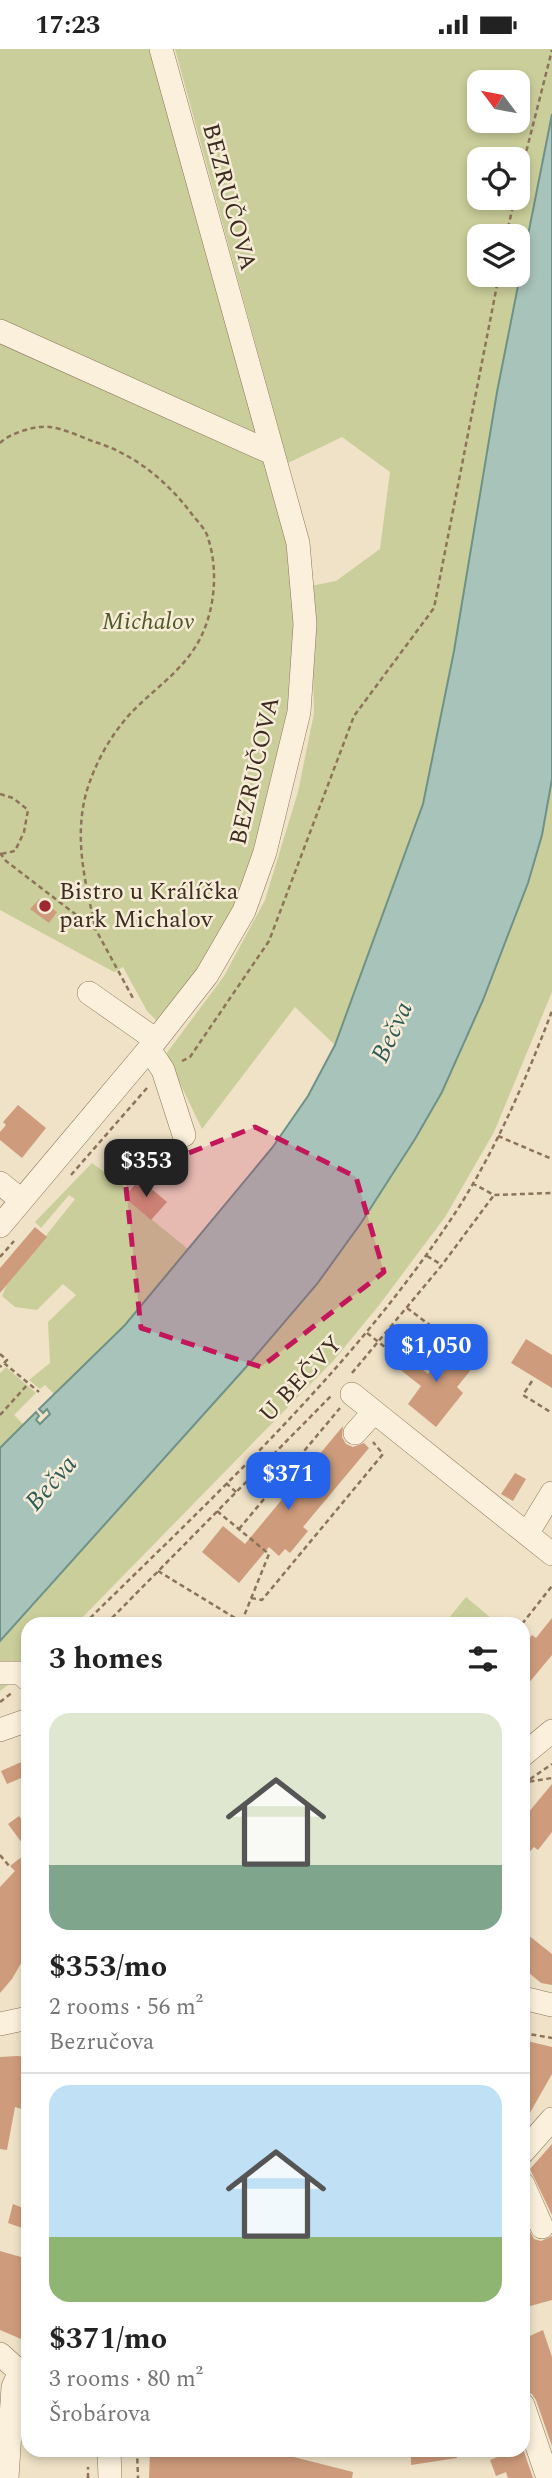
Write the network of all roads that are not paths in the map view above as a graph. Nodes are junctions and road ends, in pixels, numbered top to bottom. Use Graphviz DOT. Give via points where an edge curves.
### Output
graph roads {
  1 [pos="161,49"];
  2 [pos="0,331"];
  3 [pos="272,453"];
  4 [pos="89,993"];
  5 [pos="153,1045"];
  6 [pos="184,1136"];
  7 [pos="0,1183"];
  8 [pos="21,1200"];
  9 [pos="9,1232"];
  10 [pos="345,1388"];
  11 [pos="552,1493"];
  12 [pos="527,1534"];
  13 [pos="552,1554"];
  14 [pos="0,1672"];
  15 [pos="21,1674"];
  16 [pos="21,1722"];
  17 [pos="1,1729"];
  18 [pos="552,1731"];
  19 [pos="530,1749"];
  20 [pos="530,2000"];
  21 [pos="552,2005"];
  22 [pos="21,2020"];
  23 [pos="0,2024"];
  24 [pos="552,2119"];
  25 [pos="530,2144"];
  26 [pos="530,2200"];
  27 [pos="542,2227"];
  28 [pos="0,2354"];
  29 [pos="21,2369"];
  30 [pos="21,2376"];
  31 [pos="530,2425"];
  32 [pos="109,2457"];
  33 [pos="7,2478"];
  34 [pos="110,2478"];
  35 [pos="548,2478"];
  1 -- 3 [label="street, BEZRUČOVA"];
  2 -- 3 [label="street"];
  3 -- 5 [label="street, BEZRUČOVA" via="298,543 305,624 299,712 265,852 244,911 207,975"];
  4 -- 5 [label="street"];
  5 -- 6 [label="street"];
  5 -- 8 [label="street, BEZRUČOVA"];
  7 -- 8 [label="street"];
  8 -- 9 [label="street, BEZRUČOVA"];
  10 -- 12 [label="street" via="363,1424"];
  11 -- 12 [label="street"];
  12 -- 13 [label="street"];
  14 -- 15 [label="street"];
  16 -- 17 [label="street"];
  18 -- 19 [label="street"];
  20 -- 21 [label="street"];
  22 -- 23 [label="street"];
  24 -- 25 [label="street"];
  26 -- 27 [label="street"];
  28 -- 29 [label="street"];
  30 -- 33 [label="street" via="13,2388"];
  31 -- 35 [label="street"];
  32 -- 34 [label="street"];
}
